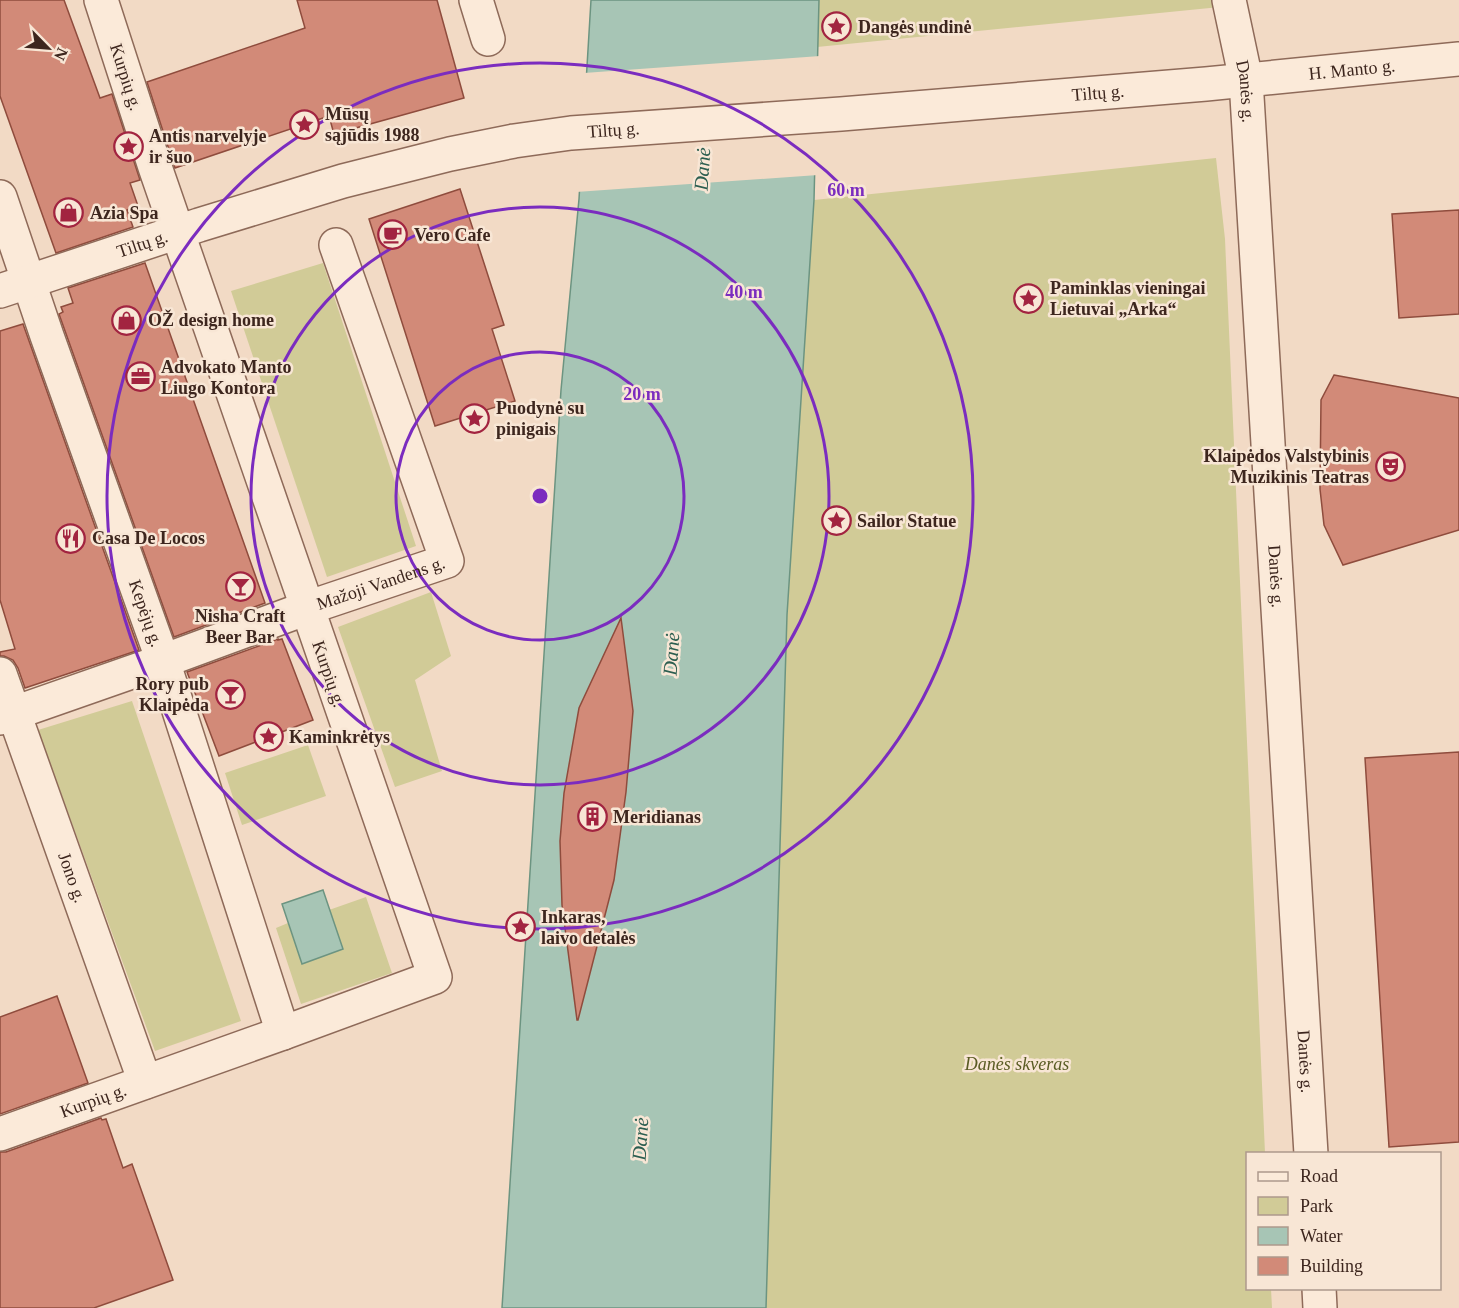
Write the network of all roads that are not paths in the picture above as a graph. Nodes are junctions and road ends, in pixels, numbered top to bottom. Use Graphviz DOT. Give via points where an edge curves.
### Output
graph roads {
  1 [pos="101,0"];
  2 [pos="476,0"];
  3 [pos="1229,0"];
  4 [pos="488,39"];
  5 [pos="1459,59"];
  6 [pos="1246,80"];
  7 [pos="0,197"];
  8 [pos="178,232"];
  9 [pos="336,245"];
  10 [pos="14,286"];
  11 [pos="307,608"];
  12 [pos="163,661"];
  13 [pos="0,674"];
  14 [pos="7,716"];
  15 [pos="284,1033"];
  16 [pos="145,1082"];
  17 [pos="0,1134"];
  18 [pos="1311,1152"];
  19 [pos="1319,1290"];
  20 [pos="1320,1308"];
  1 -- 8 [label="street, Kurpių g."];
  2 -- 4 [label="street"];
  3 -- 6 [label="street, Danės g."];
  5 -- 6 [label="street, H. Manto g."];
  6 -- 8 [label="street, Tiltų g." via="571,133 514,141 343,181"];
  6 -- 18 [label="street, Danės g."];
  7 -- 10 [label="street, Kepėjų g."];
  8 -- 10 [label="street, Tiltų g."];
  8 -- 11 [label="street, Kurpių g."];
  9 -- 11 [label="street, Mažoji Vandens g." via="447,561"];
  10 -- 12 [label="street, Kepėjų g."];
  11 -- 12 [label="street, Mažoji Vandens g."];
  11 -- 15 [label="street, Kurpių g." via="435,977"];
  12 -- 14 [label="street, Mažoji Vandens g."];
  12 -- 15 [label="street, Kepėjų g."];
  13 -- 14 [label="street, Jono g."];
  14 -- 16 [label="street, Jono g."];
  15 -- 16 [label="street, Kurpių g."];
  16 -- 17 [label="street, Kurpių g."];
  19 -- 20 [label="street"];
}
